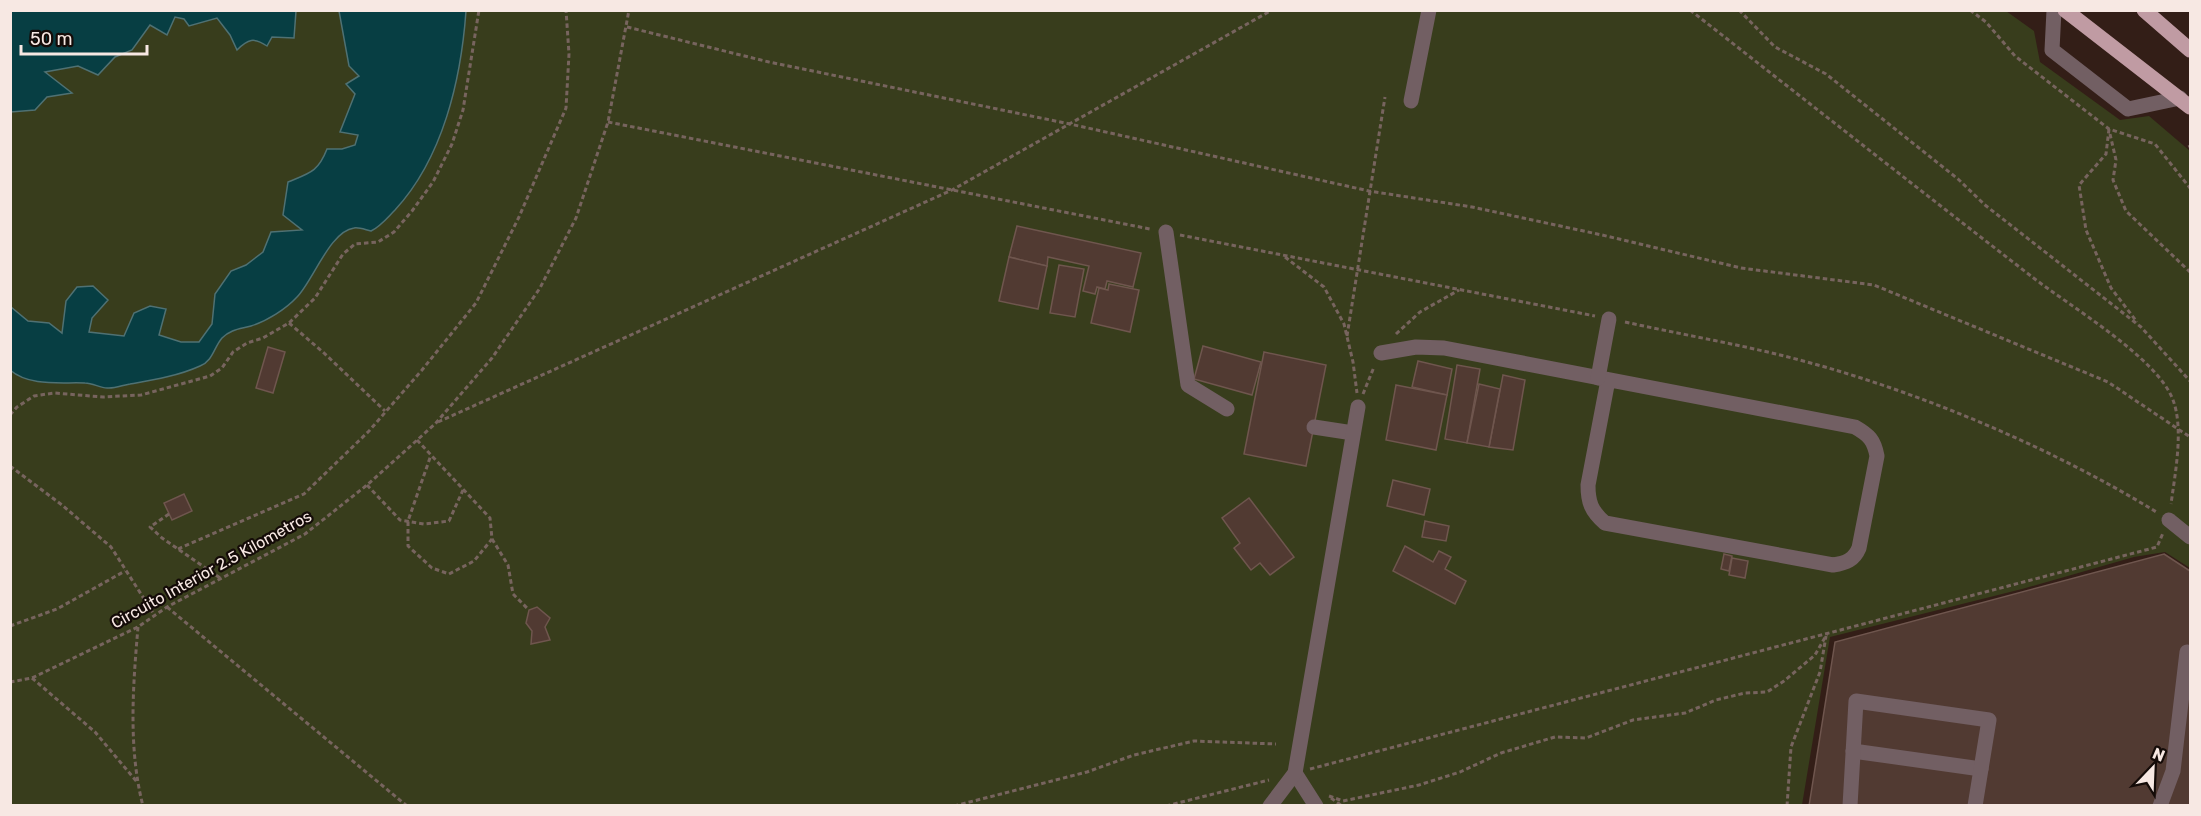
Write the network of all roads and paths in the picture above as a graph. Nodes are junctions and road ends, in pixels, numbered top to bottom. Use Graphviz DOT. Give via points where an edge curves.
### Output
graph roads {
  1 [pos="479,10"];
  2 [pos="566,10"];
  3 [pos="629,10"];
  4 [pos="1272,10"];
  5 [pos="1430,10"];
  6 [pos="1690,10"];
  7 [pos="1739,10"];
  8 [pos="1970,10"];
  9 [pos="2054,10"];
  10 [pos="2065,10"];
  11 [pos="2144,10"];
  12 [pos="627,27"];
  13 [pos="2190,50"];
  14 [pos="1385,97"];
  15 [pos="1411,101"];
  16 [pos="2185,103"];
  17 [pos="608,122"];
  18 [pos="1070,124"];
  19 [pos="2109,129"];
  20 [pos="2190,188"];
  21 [pos="952,190"];
  22 [pos="1369,191"];
  23 [pos="1166,232"];
  24 [pos="1284,256"];
  25 [pos="1356,270"];
  26 [pos="2190,272"];
  27 [pos="1609,319"];
  28 [pos="289,323"];
  29 [pos="2141,327"];
  30 [pos="1347,336"];
  31 [pos="1381,353"];
  32 [pos="1603,379"];
  33 [pos="2190,381"];
  34 [pos="1358,406"];
  35 [pos="1227,409"];
  36 [pos="386,412"];
  37 [pos="10,415"];
  38 [pos="435,424"];
  39 [pos="1314,427"];
  40 [pos="2178,431"];
  41 [pos="1353,433"];
  42 [pos="2190,437"];
  43 [pos="417,440"];
  44 [pos="431,455"];
  45 [pos="10,466"];
  46 [pos="367,484"];
  47 [pos="464,490"];
  48 [pos="169,514"];
  49 [pos="2169,520"];
  50 [pos="408,521"];
  51 [pos="2190,537"];
  52 [pos="492,539"];
  53 [pos="178,549"];
  54 [pos="125,571"];
  55 [pos="220,578"];
  56 [pos="167,607"];
  57 [pos="529,610"];
  58 [pos="155,616"];
  59 [pos="10,626"];
  60 [pos="138,627"];
  61 [pos="1827,634"];
  62 [pos="2187,652"];
  63 [pos="32,678"];
  64 [pos="10,682"];
  65 [pos="1276,744"];
  66 [pos="1853,751"];
  67 [pos="1980,769"];
  68 [pos="1295,772"];
  69 [pos="1270,780"];
  70 [pos="138,784"];
  71 [pos="143,806"];
  72 [pos="407,806"];
  73 [pos="954,806"];
  74 [pos="1166,806"];
  75 [pos="1270,806"];
  76 [pos="1316,806"];
  77 [pos="1342,806"];
  78 [pos="1787,806"];
  79 [pos="1850,806"];
  80 [pos="1974,806"];
  81 [pos="2160,806"];
  1 -- 28 [label="path" via="463,110 433,182 394,232 378,242 355,244 343,254 315,298"];
  2 -- 36 [label="path" via="566,108 519,217 476,303"];
  3 -- 12 [label="path, Circuito Interior 2.5 Kilometros"];
  4 -- 18 [label="path"];
  5 -- 15 [label="street"];
  6 -- 40 [label="path" via="2034,279 2126,346 2157,373 2173,401"];
  7 -- 29 [label="path" via="1775,47 1826,74"];
  8 -- 19 [label="path" via="1986,22 2015,56"];
  9 -- 16 [label="street" via="2052,50 2128,109"];
  10 -- 16 [label="main road"];
  11 -- 13 [label="main road"];
  12 -- 17 [label="path, Circuito Interior 2.5 Kilometros"];
  12 -- 18 [label="path" via="770,62"];
  14 -- 22 [label="path"];
  17 -- 21 [label="path"];
  17 -- 38 [label="path, Circuito Interior 2.5 Kilometros" via="576,218 540,288 492,358"];
  18 -- 21 [label="path"];
  18 -- 22 [label="path"];
  19 -- 20 [label="path" via="2155,144"];
  19 -- 26 [label="path" via="2116,160 2113,180 2126,212"];
  19 -- 29 [label="path" via="2106,154 2079,185 2086,230 2111,288"];
  21 -- 23 [label="path"];
  21 -- 38 [label="path"];
  22 -- 25 [label="path"];
  22 -- 40 [label="path" via="1472,207 1741,268 1875,285 2108,382"];
  23 -- 24 [label="path"];
  23 -- 35 [label="street" via="1188,385"];
  24 -- 25 [label="path"];
  24 -- 30 [label="path" via="1324,287"];
  25 -- 27 [label="path"];
  25 -- 30 [label="path"];
  27 -- 32 [label="street"];
  27 -- 49 [label="path" via="1778,355 1939,406 2110,483"];
  28 -- 36 [label="path"];
  28 -- 37 [label="path" via="246,343 210,376 141,395 34,396"];
  29 -- 33 [label="path"];
  30 -- 34 [label="path"];
  31 -- 32 [label="street" via="1416,347 1444,348"];
  32 -- 32 [label="street" via="1855,427 1868,435 1876,456 1856,556 1833,565 1605,523 1593,513 1588,501"];
  34 -- 41 [label="street"];
  36 -- 53 [label="path" via="304,494"];
  38 -- 43 [label="path, Circuito Interior 2.5 Kilometros"];
  39 -- 41 [label="street"];
  40 -- 42 [label="path"];
  40 -- 49 [label="path"];
  41 -- 68 [label="street"];
  43 -- 44 [label="path"];
  43 -- 46 [label="path, Circuito Interior 2.5 Kilometros"];
  44 -- 47 [label="path"];
  44 -- 50 [label="path"];
  45 -- 54 [label="path" via="111,547"];
  46 -- 50 [label="path" via="400,520"];
  46 -- 55 [label="path, Circuito Interior 2.5 Kilometros" via="305,534"];
  47 -- 50 [label="path" via="449,521"];
  47 -- 52 [label="path" via="490,518"];
  48 -- 53 [label="path" via="150,527"];
  49 -- 51 [label="street"];
  49 -- 61 [label="path" via="2157,547"];
  50 -- 52 [label="path" via="408,546 432,568 449,574 474,561"];
  52 -- 57 [label="path" via="508,565 513,594"];
  53 -- 55 [label="path"];
  54 -- 58 [label="path"];
  54 -- 59 [label="path" via="57,609"];
  55 -- 56 [label="path, Circuito Interior 2.5 Kilometros"];
  56 -- 58 [label="path, Circuito Interior 2.5 Kilometros"];
  56 -- 72 [label="path"];
  58 -- 60 [label="path, Circuito Interior 2.5 Kilometros"];
  60 -- 63 [label="path, Circuito Interior 2.5 Kilometros"];
  60 -- 70 [label="path" via="132,694"];
  61 -- 68 [label="path"];
  61 -- 77 [label="path" via="1815,655 1767,692 1716,700 1685,713 1633,720 1586,738 1555,737 1501,753 1460,772 1385,793 1343,801 1327,795"];
  61 -- 78 [label="path" via="1820,672 1791,747"];
  62 -- 81 [label="street" via="2173,771"];
  63 -- 64 [label="path, Circuito Interior 2.5 Kilometros"];
  63 -- 70 [label="path" via="96,732"];
  65 -- 73 [label="path" via="1194,741"];
  66 -- 67 [label="street"];
  66 -- 67 [label="street" via="1856,701 1989,720"];
  66 -- 79 [label="street"];
  67 -- 80 [label="street"];
  68 -- 75 [label="street"];
  68 -- 76 [label="street"];
  69 -- 74 [label="path"];
  70 -- 71 [label="path"];
}
